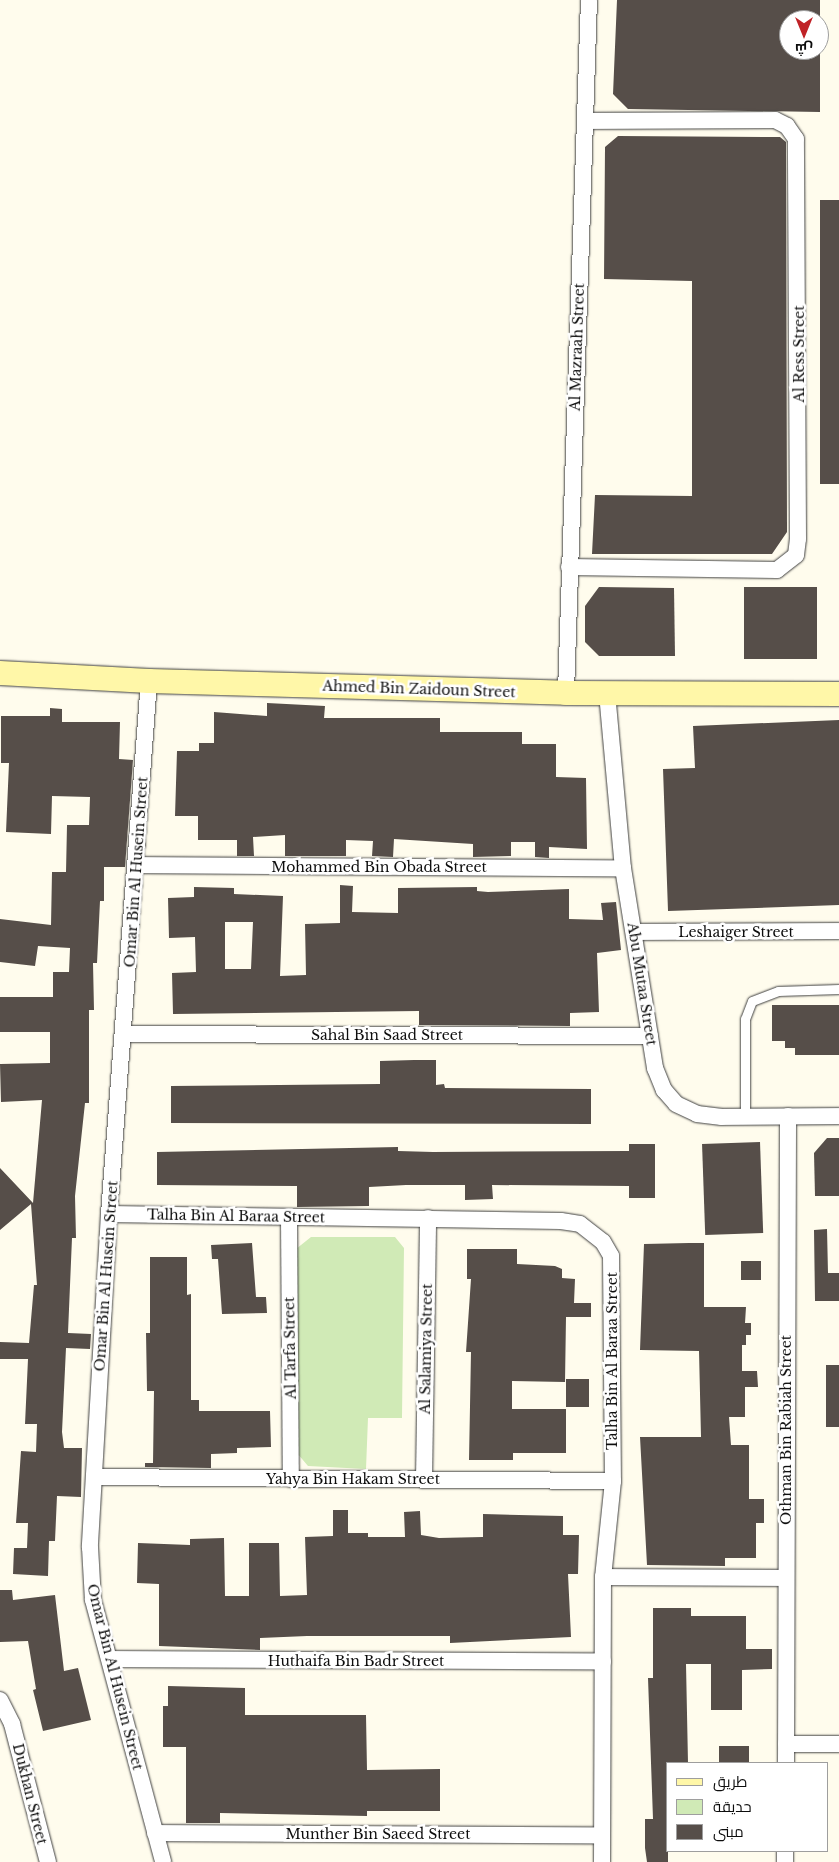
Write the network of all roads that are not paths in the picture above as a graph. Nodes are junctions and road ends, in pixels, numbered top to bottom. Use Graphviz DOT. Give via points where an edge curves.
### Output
graph roads {
  1 [pos="589,0"];
  2 [pos="585,121"];
  3 [pos="569,567"];
  4 [pos="0,673"];
  5 [pos="149,681"];
  6 [pos="566,693"];
  7 [pos="607,693"];
  8 [pos="839,694"];
  9 [pos="136,866"];
  10 [pos="623,868"];
  11 [pos="634,932"];
  12 [pos="839,932"];
  13 [pos="839,989"];
  14 [pos="125,1034"];
  15 [pos="650,1036"];
  16 [pos="788,1116"];
  17 [pos="839,1116"];
  18 [pos="745,1117"];
  19 [pos="109,1214"];
  20 [pos="289,1217"];
  21 [pos="428,1218"];
  22 [pos="94,1477"];
  23 [pos="292,1479"];
  24 [pos="424,1480"];
  25 [pos="613,1481"];
  26 [pos="603,1577"];
  27 [pos="786,1578"];
  28 [pos="110,1659"];
  29 [pos="603,1662"];
  30 [pos="0,1700"];
  31 [pos="786,1744"];
  32 [pos="839,1744"];
  33 [pos="786,1762"];
  34 [pos="155,1833"];
  35 [pos="602,1836"];
  36 [pos="48,1862"];
  37 [pos="163,1862"];
  38 [pos="602,1862"];
  1 -- 2 [label="street, Al Mazraah Street"];
  2 -- 3 [label="street, Al Mazraah Street"];
  2 -- 3 [label="street, Al Ress Street" via="775,120 787,126 796,139 798,539 796,555 777,570"];
  3 -- 6 [label="street, Al Mazraah Street"];
  4 -- 5 [label="street, Ahmed Bin Zaidoun Street"];
  5 -- 6 [label="street, Ahmed Bin Zaidoun Street"];
  5 -- 9 [label="street, Omar Bin Al Husein Street"];
  6 -- 7 [label="street, Ahmed Bin Zaidoun Street"];
  7 -- 8 [label="street, Ahmed Bin Zaidoun Street"];
  7 -- 10 [label="street, Abu Mutaa Street"];
  9 -- 10 [label="street, Mohammed Bin Obada Street"];
  9 -- 14 [label="street, Omar Bin Al Husein Street"];
  10 -- 11 [label="street, Abu Mutaa Street"];
  11 -- 12 [label="street, Leshaiger Street"];
  11 -- 15 [label="street, Abu Mutaa Street"];
  13 -- 18 [label="lane" via="778,991 752,1001 745,1019"];
  14 -- 15 [label="street, Sahal Bin Saad Street"];
  14 -- 19 [label="street, Omar Bin Al Husein Street"];
  15 -- 18 [label="street, Abu Mutaa Street" via="655,1068 664,1090 676,1104 697,1114"];
  16 -- 17 [label="street, Abu Mutaa Street"];
  16 -- 18 [label="street, Abu Mutaa Street"];
  16 -- 27 [label="street, Othman Bin Rabiah Street"];
  19 -- 20 [label="street, Talha Bin Al Baraa Street"];
  19 -- 22 [label="street, Omar Bin Al Husein Street"];
  20 -- 21 [label="street, Talha Bin Al Baraa Street"];
  20 -- 23 [label="street, Al Tarfa Street"];
  21 -- 24 [label="street, Al Salamiya Street"];
  21 -- 25 [label="street, Talha Bin Al Baraa Street" via="562,1221 580,1224 603,1242 611,1256"];
  22 -- 23 [label="street, Yahya Bin Hakam Street"];
  22 -- 28 [label="street, Omar Bin Al Husein Street" via="90,1577"];
  23 -- 24 [label="street, Yahya Bin Hakam Street"];
  24 -- 25 [label="street, Yahya Bin Hakam Street"];
  25 -- 26 [label="street, Talha Bin Al Baraa Street"];
  26 -- 27 [label="street"];
  26 -- 29 [label="street, Talha Bin Al Baraa Street"];
  27 -- 31 [label="street, Othman Bin Rabiah Street"];
  28 -- 29 [label="street, Huthaifa Bin Badr Street"];
  28 -- 34 [label="street, Omar Bin Al Husein Street"];
  29 -- 35 [label="street, Talha Bin Al Baraa Street"];
  30 -- 36 [label="street, Dukhan Street" via="12,1724"];
  31 -- 32 [label="street"];
  31 -- 33 [label="street, Othman Bin Rabiah Street"];
  34 -- 35 [label="street, Munther Bin Saeed Street"];
  34 -- 37 [label="street, Omar Bin Al Husein Street"];
  35 -- 38 [label="street, Talha Bin Al Baraa Street"];
}
